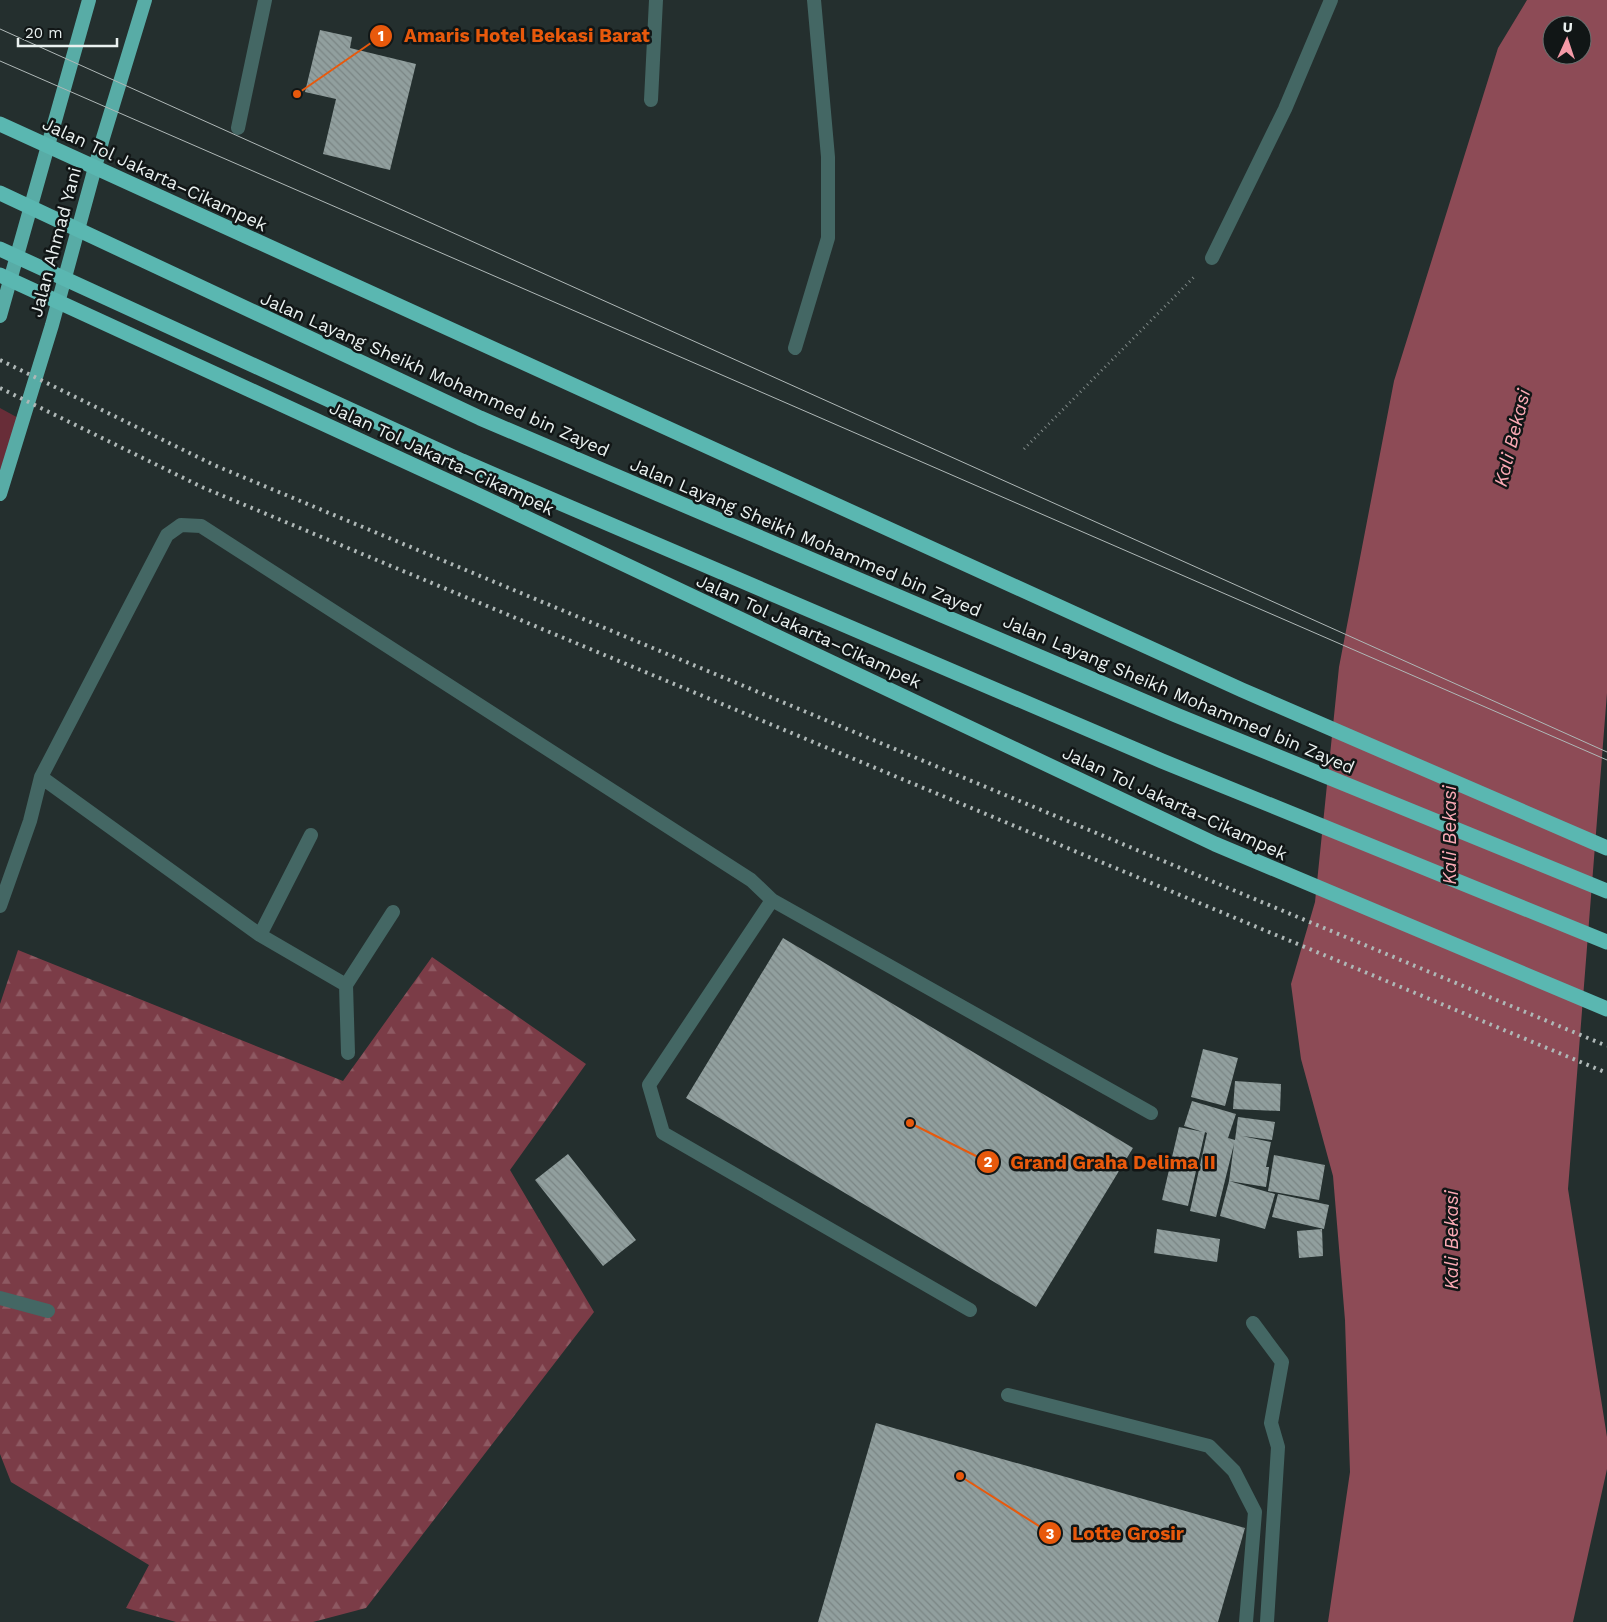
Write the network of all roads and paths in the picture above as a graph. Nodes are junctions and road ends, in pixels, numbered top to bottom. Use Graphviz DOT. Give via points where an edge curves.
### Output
graph roads {
  1 [pos="89,0"];
  2 [pos="145,0"];
  3 [pos="265,0"];
  4 [pos="656,0"];
  5 [pos="814,0"];
  6 [pos="1331,0"];
  7 [pos="651,100"];
  8 [pos="0,124"];
  9 [pos="238,128"];
  10 [pos="0,193"];
  11 [pos="0,249"];
  12 [pos="1212,258"];
  13 [pos="0,275"];
  14 [pos="0,316"];
  15 [pos="795,348"];
  16 [pos="1024,449"];
  17 [pos="0,494"];
  18 [pos="41,777"];
  19 [pos="311,835"];
  20 [pos="1607,848"];
  21 [pos="1607,892"];
  22 [pos="772,900"];
  23 [pos="0,906"];
  24 [pos="393,912"];
  25 [pos="260,935"];
  26 [pos="1607,942"];
  27 [pos="346,985"];
  28 [pos="1607,1009"];
  29 [pos="348,1053"];
  30 [pos="1151,1113"];
  31 [pos="0,1298"];
  32 [pos="970,1310"];
  33 [pos="48,1311"];
  34 [pos="1253,1323"];
  35 [pos="1008,1395"];
  36 [pos="1246,1622"];
  37 [pos="1266,1622"];
  1 -- 14 [label="highway, Jalan Ahmad Yani"];
  2 -- 17 [label="highway, Jalan Ahmad Yani"];
  3 -- 9 [label="street"];
  4 -- 7 [label="street"];
  5 -- 15 [label="street" via="828,156 828,238"];
  6 -- 12 [label="street" via="1285,109"];
  8 -- 20 [label="highway, Jalan Tol Jakarta–Cikampek" via="1242,690"];
  10 -- 21 [label="highway, Jalan Layang Sheikh Mohammed bin Zayed" via="480,418 1176,715"];
  11 -- 26 [label="highway" via="462,461 1162,761"];
  12 -- 16 [label="path"];
  13 -- 28 [label="highway, Jalan Tol Jakarta–Cikampek" via="476,494 1215,844"];
  18 -- 22 [label="street" via="167,536 181,525 201,526 751,880"];
  18 -- 23 [label="street" via="30,821"];
  18 -- 25 [label="street"];
  19 -- 25 [label="street"];
  22 -- 30 [label="street"];
  22 -- 32 [label="street" via="650,1085 663,1133"];
  24 -- 27 [label="street"];
  25 -- 27 [label="street"];
  27 -- 29 [label="street"];
  31 -- 33 [label="street"];
  34 -- 37 [label="street" via="1282,1362 1271,1423 1278,1447"];
  35 -- 36 [label="street" via="1209,1446 1234,1471 1254,1512"];
}
